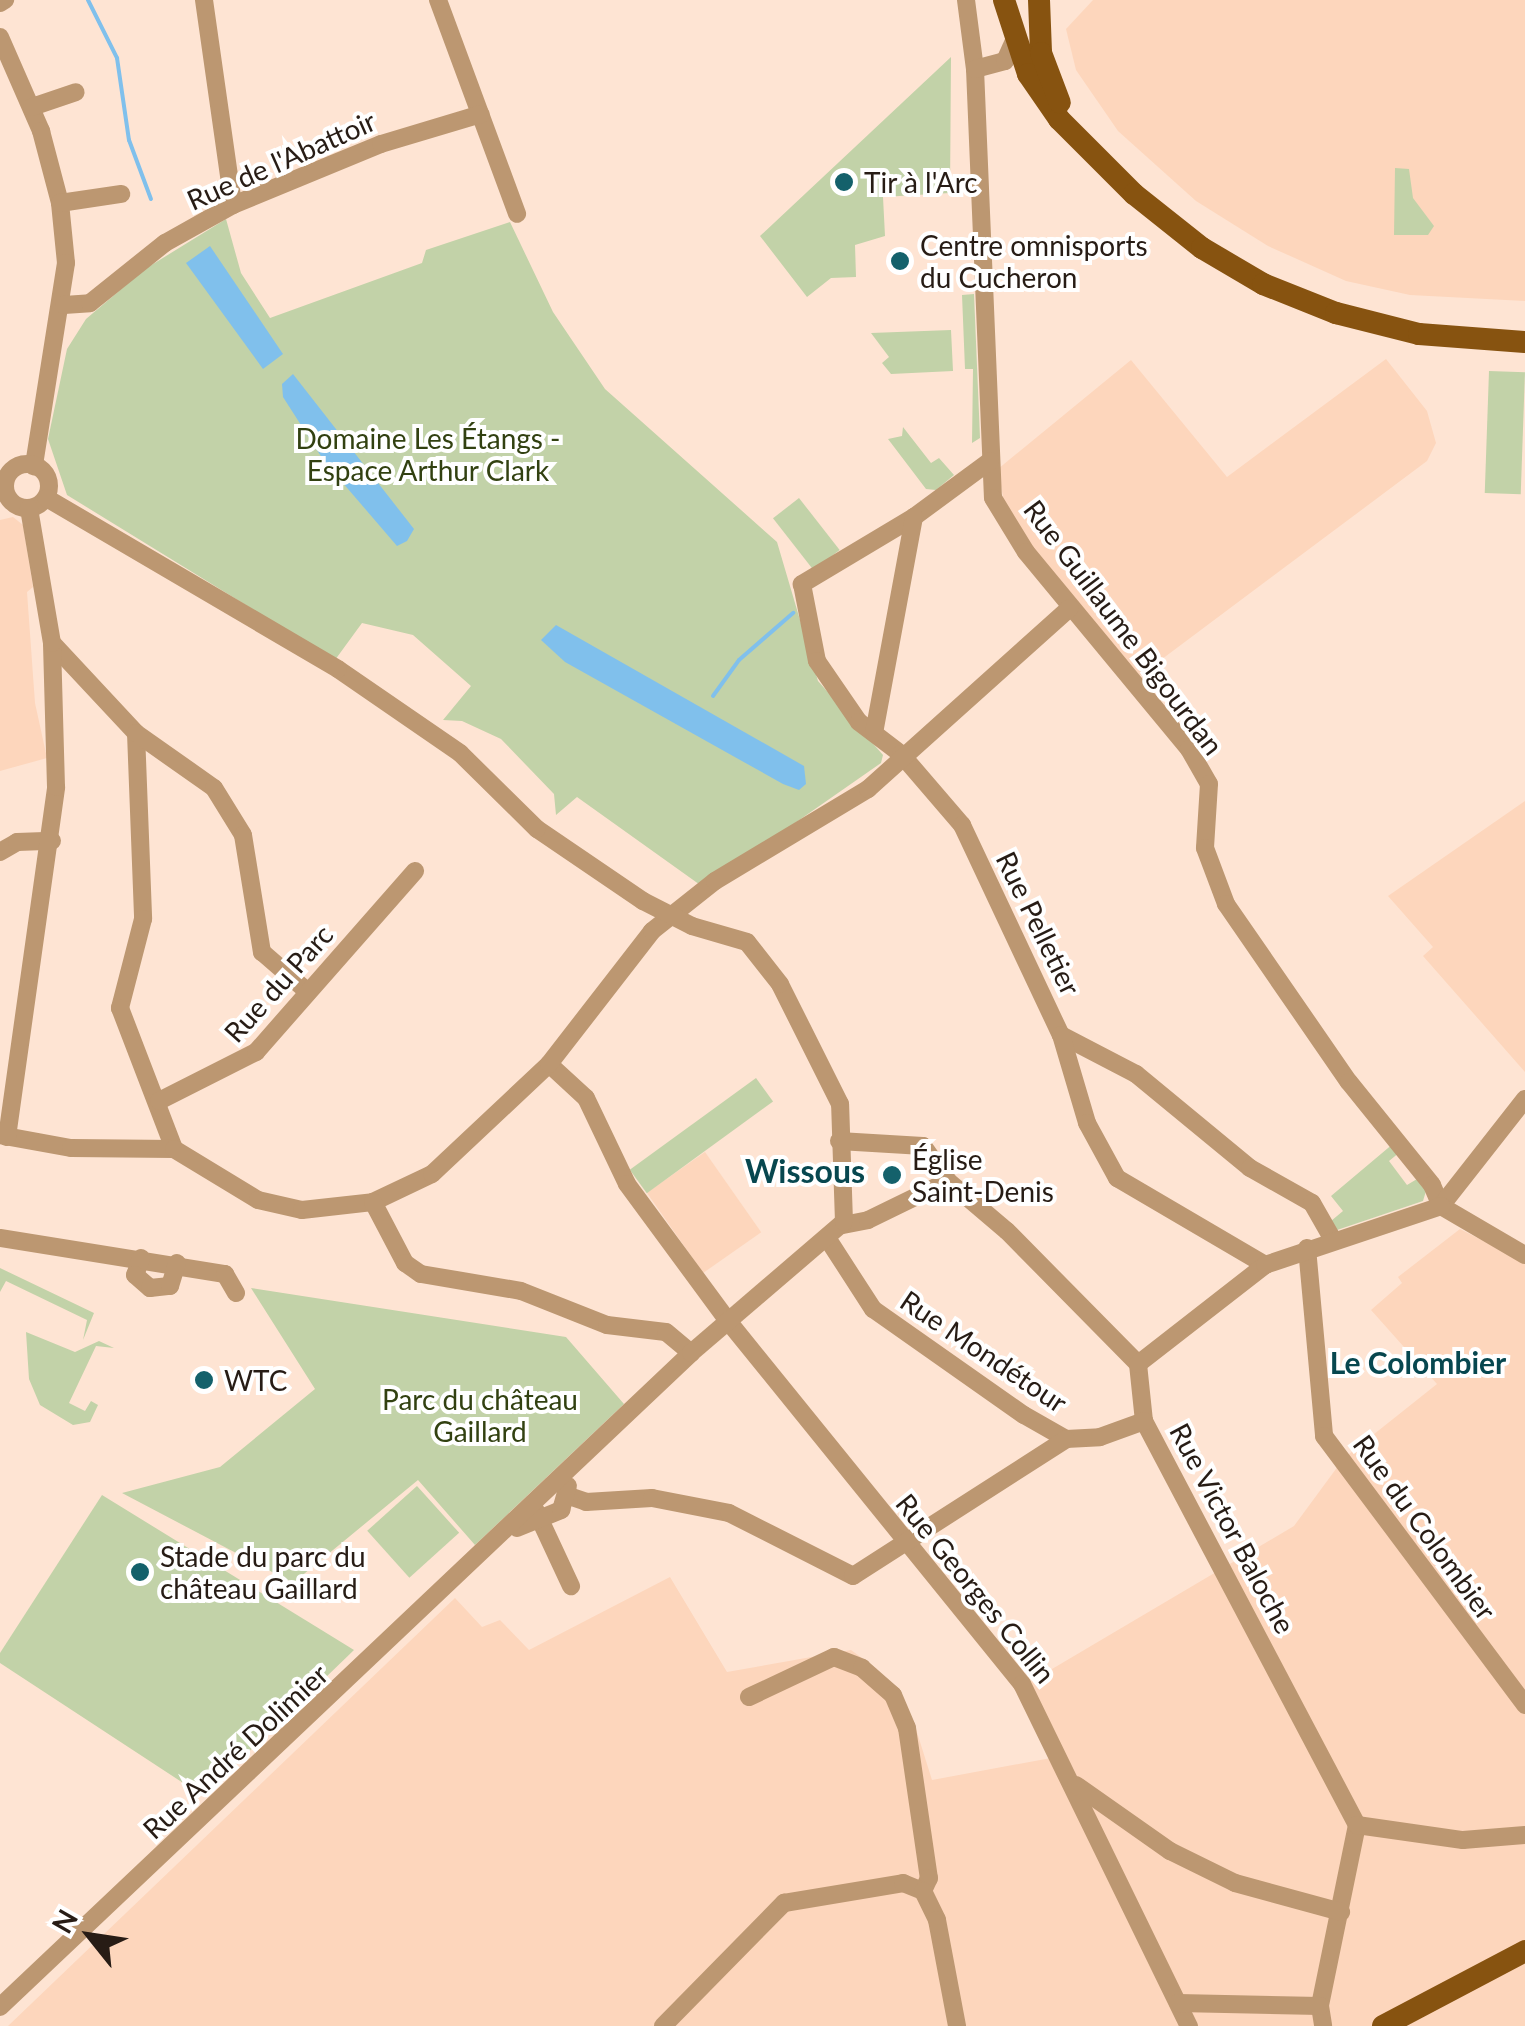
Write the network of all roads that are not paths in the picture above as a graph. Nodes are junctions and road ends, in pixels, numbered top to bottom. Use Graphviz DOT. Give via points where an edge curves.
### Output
graph roads {
  1 [pos="204,0"];
  2 [pos="438,0"];
  3 [pos="966,0"];
  4 [pos="1004,0"];
  5 [pos="1039,0"];
  6 [pos="1016,36"];
  7 [pos="0,37"];
  8 [pos="976,69"];
  9 [pos="8,70"];
  10 [pos="76,92"];
  11 [pos="32,108"];
  12 [pos="481,114"];
  13 [pos="1089,148"];
  14 [pos="122,194"];
  15 [pos="60,203"];
  16 [pos="233,206"];
  17 [pos="517,214"];
  18 [pos="64,305"];
  19 [pos="1525,342"];
  20 [pos="0,456"];
  21 [pos="990,461"];
  22 [pos="34,466"];
  23 [pos="8,477"];
  24 [pos="37,503"];
  25 [pos="5,504"];
  26 [pos="914,517"];
  27 [pos="1070,608"];
  28 [pos="52,643"];
  29 [pos="136,733"];
  30 [pos="874,733"];
  31 [pos="901,754"];
  32 [pos="52,842"];
  33 [pos="0,852"];
  34 [pos="415,872"];
  35 [pos="672,915"];
  36 [pos="308,992"];
  37 [pos="1061,1035"];
  38 [pos="549,1064"];
  39 [pos="1525,1099"];
  40 [pos="159,1101"];
  41 [pos="4,1136"];
  42 [pos="840,1141"];
  43 [pos="174,1149"];
  44 [pos="948,1181"];
  45 [pos="373,1202"];
  46 [pos="1441,1206"];
  47 [pos="843,1225"];
  48 [pos="0,1238"];
  49 [pos="1332,1238"];
  50 [pos="829,1241"];
  51 [pos="1307,1248"];
  52 [pos="1525,1255"];
  53 [pos="142,1258"];
  54 [pos="177,1263"];
  55 [pos="1265,1266"];
  56 [pos="236,1293"];
  57 [pos="728,1321"];
  58 [pos="691,1354"];
  59 [pos="1138,1364"];
  60 [pos="1144,1421"];
  61 [pos="1066,1439"];
  62 [pos="574,1466"];
  63 [pos="569,1496"];
  64 [pos="536,1512"];
  65 [pos="906,1545"];
  66 [pos="572,1586"];
  67 [pos="749,1697"];
  68 [pos="1525,1705"];
  69 [pos="1076,1785"];
  70 [pos="1357,1825"];
  71 [pos="1525,1835"];
  72 [pos="922,1891"];
  73 [pos="1341,1912"];
  74 [pos="1525,1951"];
  75 [pos="1178,2003"];
  76 [pos="1320,2006"];
  77 [pos="0,2008"];
  78 [pos="664,2026"];
  79 [pos="957,2026"];
  80 [pos="1189,2026"];
  81 [pos="1323,2026"];
  82 [pos="1383,2026"];
  1 -- 16 [label="street"];
  2 -- 12 [label="street"];
  3 -- 8 [label="street, Rue Guillaume Bigourdan"];
  4 -- 6 [label="main road"];
  5 -- 13 [label="main road" via="1044,69"];
  6 -- 8 [label="street" via="1005,61"];
  6 -- 13 [label="main road" via="1032,83"];
  7 -- 9 [label="street"];
  8 -- 21 [label="street, Rue Guillaume Bigourdan"];
  9 -- 11 [label="street"];
  10 -- 11 [label="street"];
  11 -- 15 [label="street"];
  12 -- 16 [label="street, Rue de l'Abattoir" via="381,144"];
  12 -- 17 [label="street"];
  13 -- 19 [label="main road" via="1174,227 1263,284 1378,325"];
  14 -- 15 [label="street"];
  15 -- 18 [label="street"];
  16 -- 18 [label="street, Rue de l'Abattoir" via="165,243 90,303"];
  18 -- 22 [label="street"];
  20 -- 23 [label="street"];
  21 -- 26 [label="street"];
  21 -- 27 [label="street, Rue Guillaume Bigourdan" via="992,498"];
  22 -- 23 [label="street"];
  22 -- 24 [label="street" via="48,479"];
  23 -- 25 [label="street"];
  24 -- 25 [label="street"];
  24 -- 28 [label="street"];
  24 -- 35 [label="street" via="338,669 460,753 558,845"];
  26 -- 30 [label="street"];
  26 -- 30 [label="street, Rue Pelletier" via="802,584 831,690"];
  27 -- 31 [label="street"];
  27 -- 46 [label="street, Rue Guillaume Bigourdan" via="1189,749 1209,784 1206,848 1226,904"];
  28 -- 29 [label="street"];
  28 -- 32 [label="street"];
  29 -- 36 [label="street" via="214,788 244,835 262,952"];
  29 -- 40 [label="street" via="143,918 124,987 126,1034"];
  30 -- 31 [label="street, Rue Pelletier"];
  31 -- 35 [label="street" via="842,808 716,881"];
  31 -- 37 [label="street, Rue Pelletier" via="962,825"];
  32 -- 33 [label="street" via="17,842"];
  32 -- 41 [label="street"];
  34 -- 36 [label="street, Rue du Parc"];
  35 -- 38 [label="street" via="626,959"];
  35 -- 42 [label="street" via="758,952 840,1104"];
  36 -- 40 [label="street, Rue du Parc" via="238,1067"];
  37 -- 49 [label="street, Rue Pelletier" via="1136,1074 1250,1168 1312,1202"];
  37 -- 55 [label="street" via="1087,1123 1117,1178"];
  38 -- 45 [label="street" via="458,1155"];
  38 -- 57 [label="street, Rue Georges Collin" via="586,1098 627,1184"];
  39 -- 46 [label="street"];
  40 -- 43 [label="street"];
  41 -- 43 [label="street" via="71,1148"];
  42 -- 44 [label="street" via="923,1146"];
  42 -- 47 [label="street"];
  43 -- 45 [label="street" via="272,1204 329,1209"];
  44 -- 47 [label="street" via="868,1220"];
  44 -- 59 [label="street" via="1007,1230"];
  45 -- 58 [label="street" via="405,1263 421,1274 520,1291 607,1325 666,1332"];
  46 -- 49 [label="street"];
  46 -- 52 [label="street"];
  47 -- 50 [label="street, Rue André Dolimier"];
  48 -- 53 [label="street"];
  49 -- 51 [label="street"];
  50 -- 57 [label="street, Rue André Dolimier"];
  50 -- 61 [label="street, Rue Mondétour" via="873,1309"];
  51 -- 55 [label="street"];
  51 -- 68 [label="street, Rue du Colombier" via="1324,1436"];
  53 -- 54 [label="street"];
  53 -- 54 [label="street" via="135,1275 150,1288 170,1286"];
  54 -- 56 [label="street" via="225,1274"];
  55 -- 59 [label="street"];
  57 -- 58 [label="street, Rue André Dolimier"];
  57 -- 65 [label="street, Rue Georges Collin"];
  58 -- 62 [label="street, Rue André Dolimier"];
  59 -- 60 [label="street, Rue Victor Baloche"];
  60 -- 61 [label="street, Rue Mondétour" via="1100,1437"];
  60 -- 70 [label="street, Rue Victor Baloche"];
  61 -- 65 [label="street"];
  62 -- 63 [label="street"];
  62 -- 64 [label="street, Rue André Dolimier"];
  63 -- 64 [label="street, Rue André Dolimier" via="561,1510"];
  63 -- 65 [label="street" via="586,1502 652,1498 729,1513 853,1576"];
  64 -- 66 [label="street"];
  64 -- 77 [label="street, Rue André Dolimier"];
  65 -- 69 [label="street, Rue Georges Collin" via="1022,1684"];
  67 -- 72 [label="street" via="834,1658 862,1668 893,1694 907,1728 929,1878"];
  69 -- 73 [label="street" via="1170,1851 1235,1884"];
  69 -- 75 [label="street, Rue Georges Collin"];
  70 -- 71 [label="street" via="1462,1840"];
  70 -- 73 [label="street"];
  72 -- 78 [label="street" via="902,1883 784,1903"];
  72 -- 79 [label="street" via="938,1920"];
  73 -- 76 [label="street"];
  74 -- 82 [label="main road"];
  75 -- 76 [label="street"];
  75 -- 80 [label="street, Rue Georges Collin"];
  76 -- 81 [label="street"];
}
